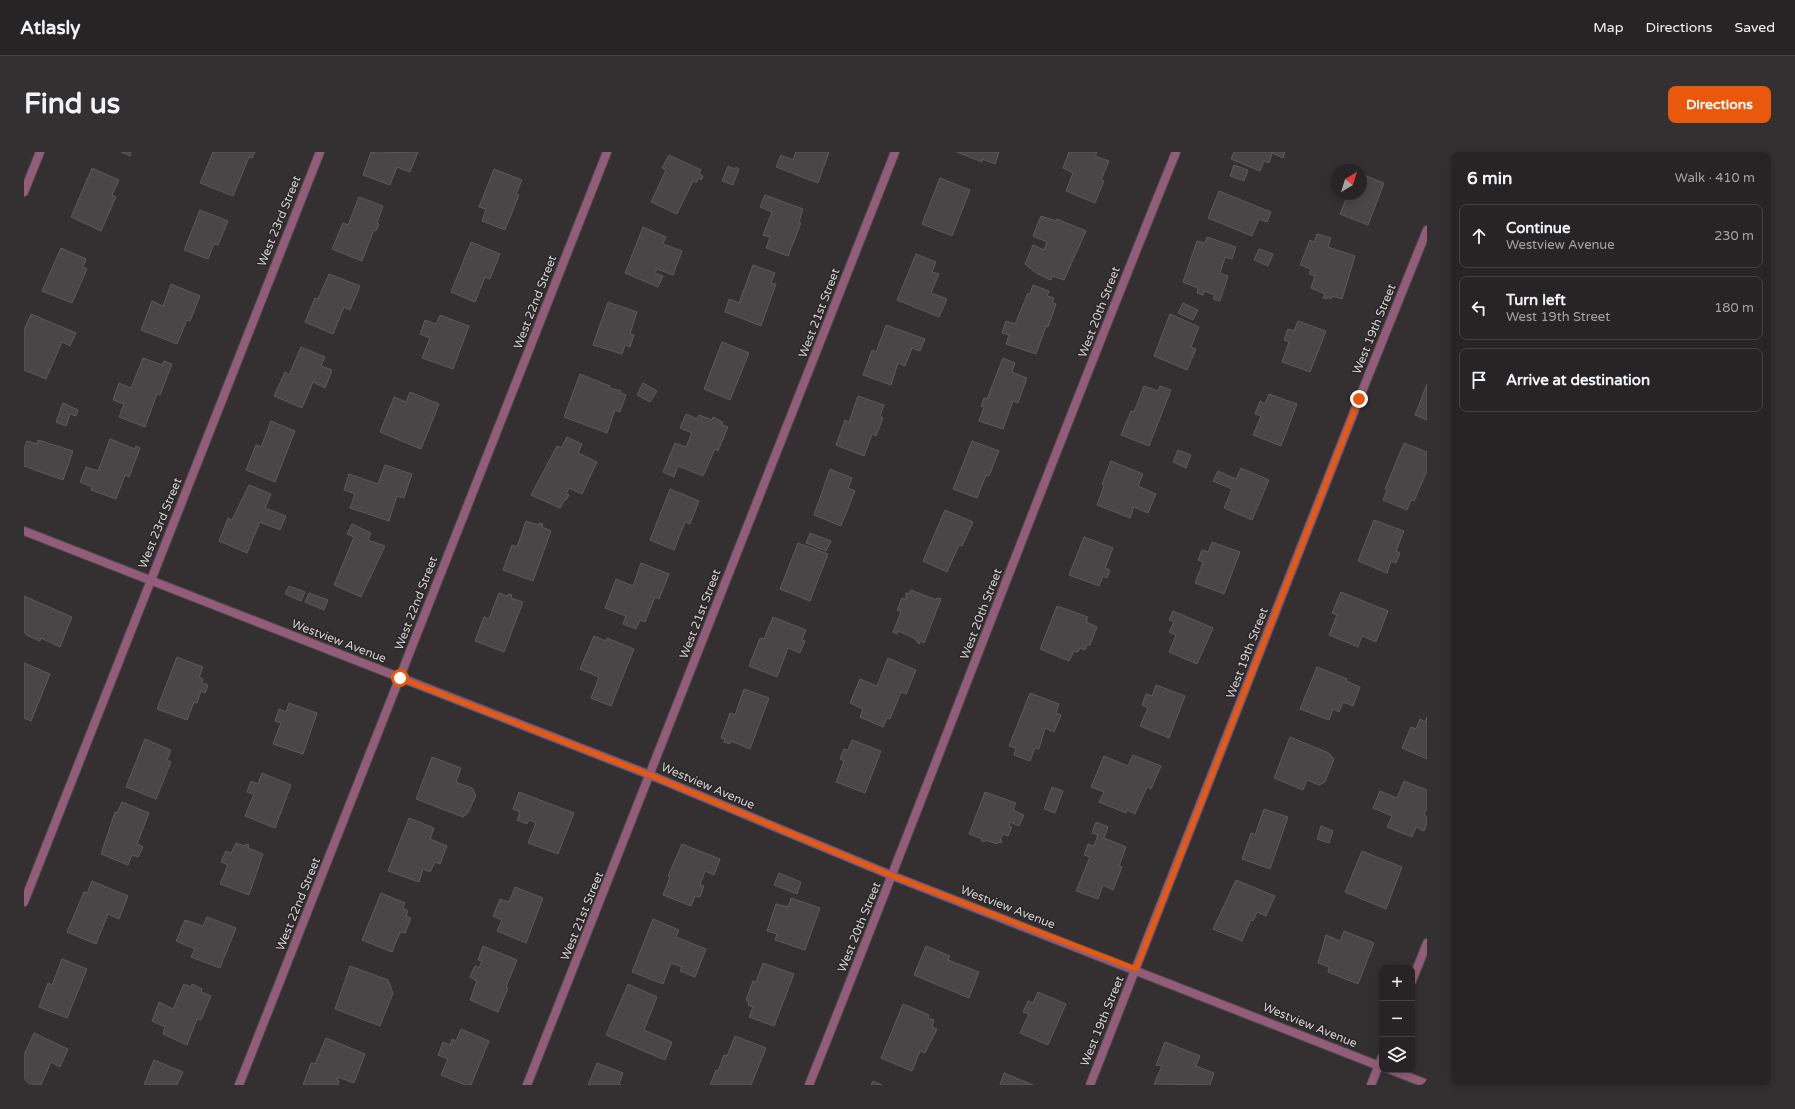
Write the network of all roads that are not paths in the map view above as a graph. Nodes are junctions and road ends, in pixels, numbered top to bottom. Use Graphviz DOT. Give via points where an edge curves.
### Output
graph roads {
  1 [pos="40,152"];
  2 [pos="320,152"];
  3 [pos="607,152"];
  4 [pos="895,152"];
  5 [pos="1176,152"];
  6 [pos="24,192"];
  7 [pos="1427,230"];
  8 [pos="24,531"];
  9 [pos="150,580"];
  10 [pos="400,678"];
  11 [pos="650,775"];
  12 [pos="893,876"];
  13 [pos="24,902"];
  14 [pos="1427,943"];
  15 [pos="1136,969"];
  16 [pos="1415,973"];
  17 [pos="1379,1066"];
  18 [pos="1379,1068"];
  19 [pos="1399,1073"];
  20 [pos="1427,1084"];
  21 [pos="239,1085"];
  22 [pos="527,1085"];
  23 [pos="809,1085"];
  24 [pos="1090,1085"];
  25 [pos="1371,1085"];
  1 -- 6 [label="street"];
  2 -- 9 [label="street, West 23rd Street"];
  3 -- 10 [label="street, West 22nd Street"];
  4 -- 11 [label="street, West 21st Street"];
  5 -- 12 [label="street, West 20th Street"];
  7 -- 15 [label="street, West 19th Street"];
  8 -- 9 [label="street, Westview Avenue"];
  9 -- 10 [label="street, Westview Avenue"];
  9 -- 13 [label="street, West 23rd Street"];
  10 -- 11 [label="street, Westview Avenue"];
  10 -- 21 [label="street, West 22nd Street"];
  11 -- 12 [label="street, Westview Avenue"];
  11 -- 22 [label="street, West 21st Street"];
  12 -- 15 [label="street, Westview Avenue"];
  12 -- 23 [label="street, West 20th Street"];
  14 -- 16 [label="street"];
  15 -- 17 [label="street, Westview Avenue"];
  15 -- 24 [label="street, West 19th Street"];
  18 -- 25 [label="street"];
  19 -- 20 [label="street"];
}
